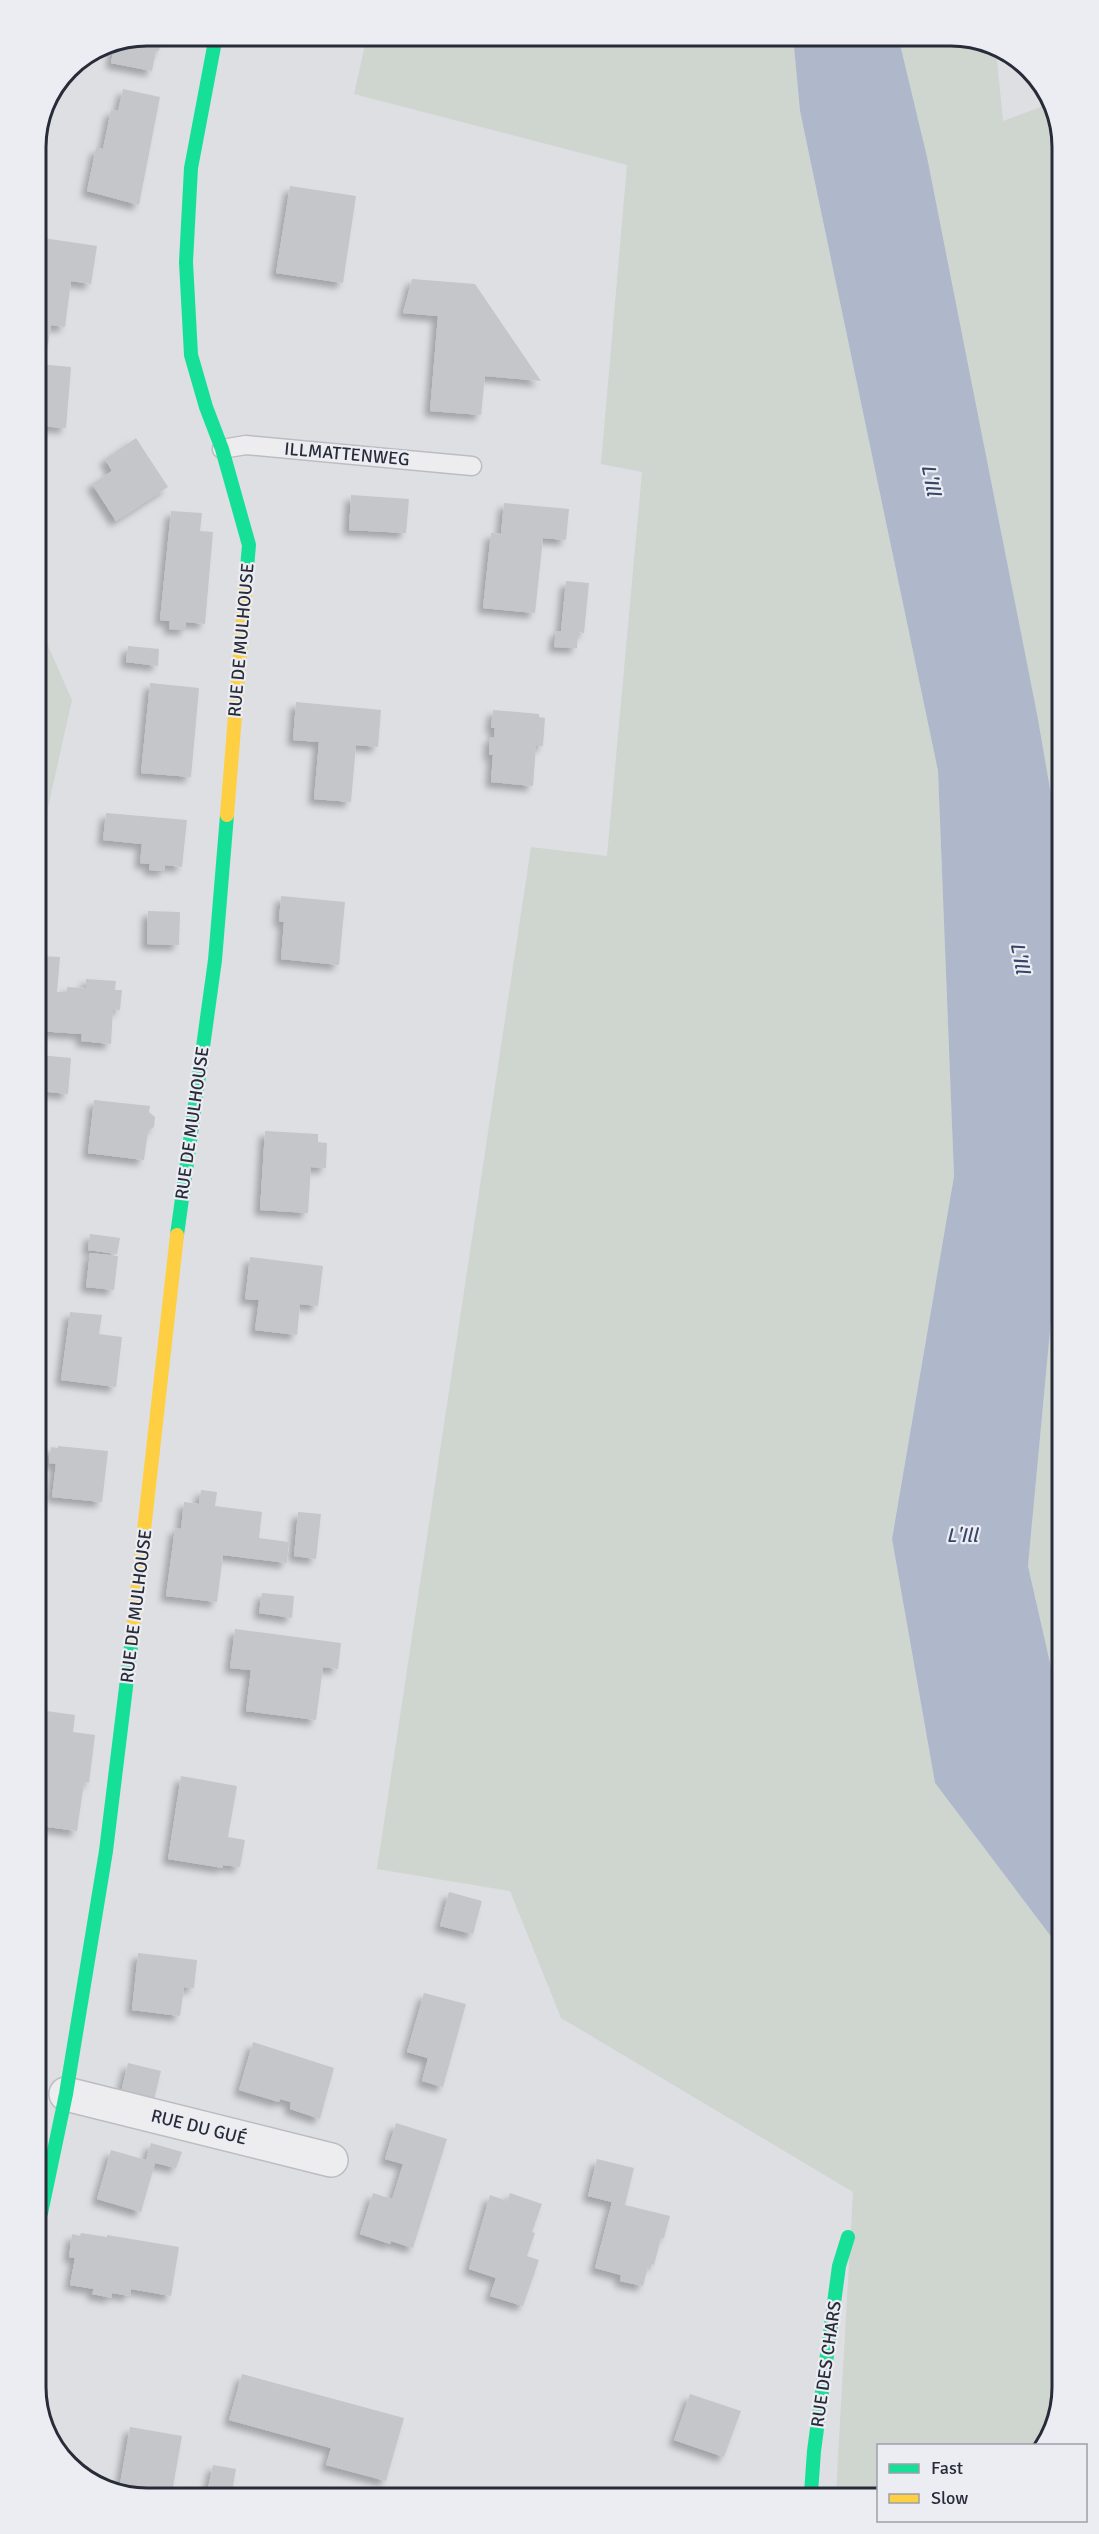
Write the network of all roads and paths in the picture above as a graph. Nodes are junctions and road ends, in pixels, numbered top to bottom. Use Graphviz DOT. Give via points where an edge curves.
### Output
graph roads {
  1 [pos="214,46"];
  2 [pos="222,449"];
  3 [pos="472,466"];
  4 [pos="66,2094"];
  5 [pos="331,2160"];
  6 [pos="46,2193"];
  7 [pos="848,2237"];
  8 [pos="811,2488"];
  1 -- 2 [label="street, RUE DE MULHOUSE" via="190,168 186,262 191,355"];
  2 -- 3 [label="lane, ILLMATTENWEG" via="246,445"];
  2 -- 4 [label="street, RUE DE MULHOUSE" via="249,545 215,960 177,1233 106,1851"];
  4 -- 5 [label="street, RUE DU GUÉ"];
  4 -- 6 [label="street, RUE DE MULHOUSE"];
  7 -- 8 [label="street, RUE DES CHARS" via="839,2266"];
}
